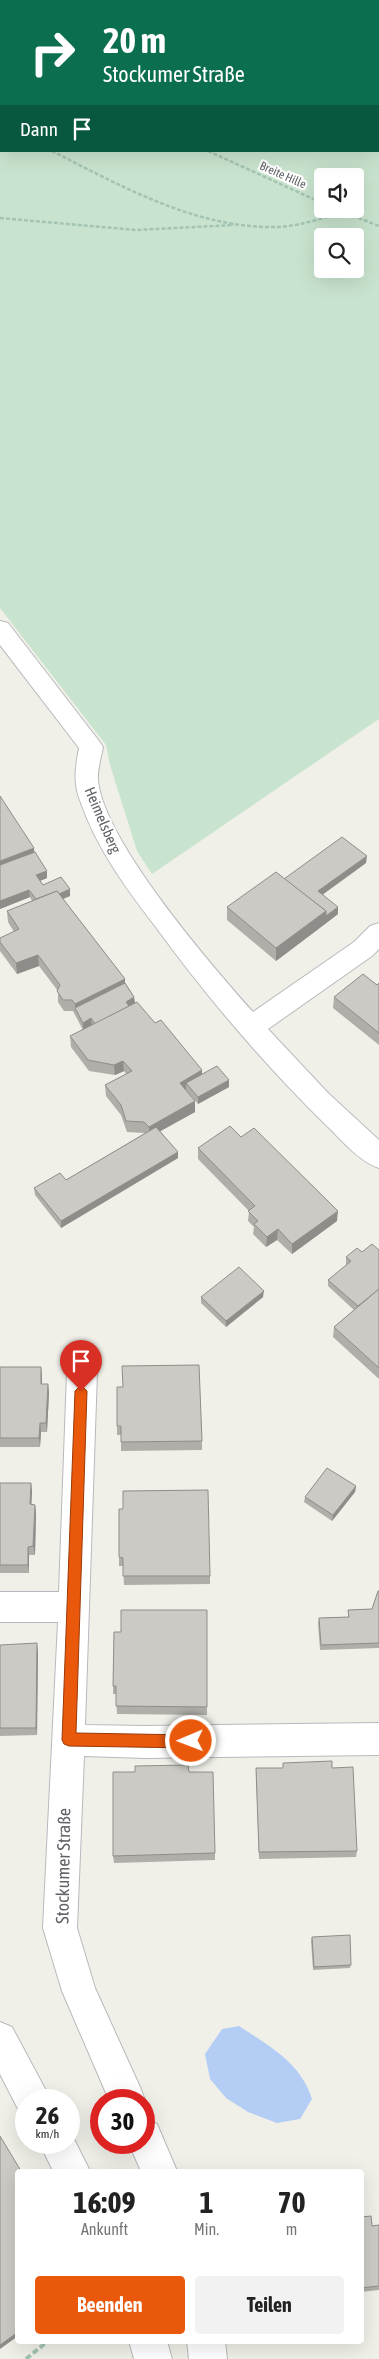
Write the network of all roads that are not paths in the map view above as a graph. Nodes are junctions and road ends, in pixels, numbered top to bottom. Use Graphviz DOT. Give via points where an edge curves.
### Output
graph roads {
  1 [pos="0,629"];
  2 [pos="379,933"];
  3 [pos="250,1028"];
  4 [pos="379,1157"];
  5 [pos="82,1372"];
  6 [pos="0,1607"];
  7 [pos="74,1607"];
  8 [pos="379,1739"];
  9 [pos="69,1740"];
  10 [pos="0,2039"];
  11 [pos="27,2089"];
  12 [pos="122,2089"];
  13 [pos="63,2154"];
  14 [pos="152,2154"];
  15 [pos="71,2169"];
  16 [pos="158,2169"];
  17 [pos="149,2344"];
  18 [pos="206,2344"];
  19 [pos="153,2359"];
  20 [pos="208,2359"];
  1 -- 3 [label="street, Heimelsberg" via="91,747 86,783 117,855 190,955"];
  2 -- 3 [label="street" via="363,948"];
  3 -- 4 [label="street, Heimelsberg"];
  5 -- 7 [label="street, Stockumer Straße"];
  6 -- 7 [label="street"];
  7 -- 9 [label="street, Stockumer Straße"];
  8 -- 9 [label="street"];
  9 -- 12 [label="street, Stockumer Straße" via="60,1928 79,1992"];
  10 -- 11 [label="street"];
  13 -- 15 [label="street"];
  14 -- 16 [label="street"];
  17 -- 19 [label="street"];
  18 -- 20 [label="street"];
}
